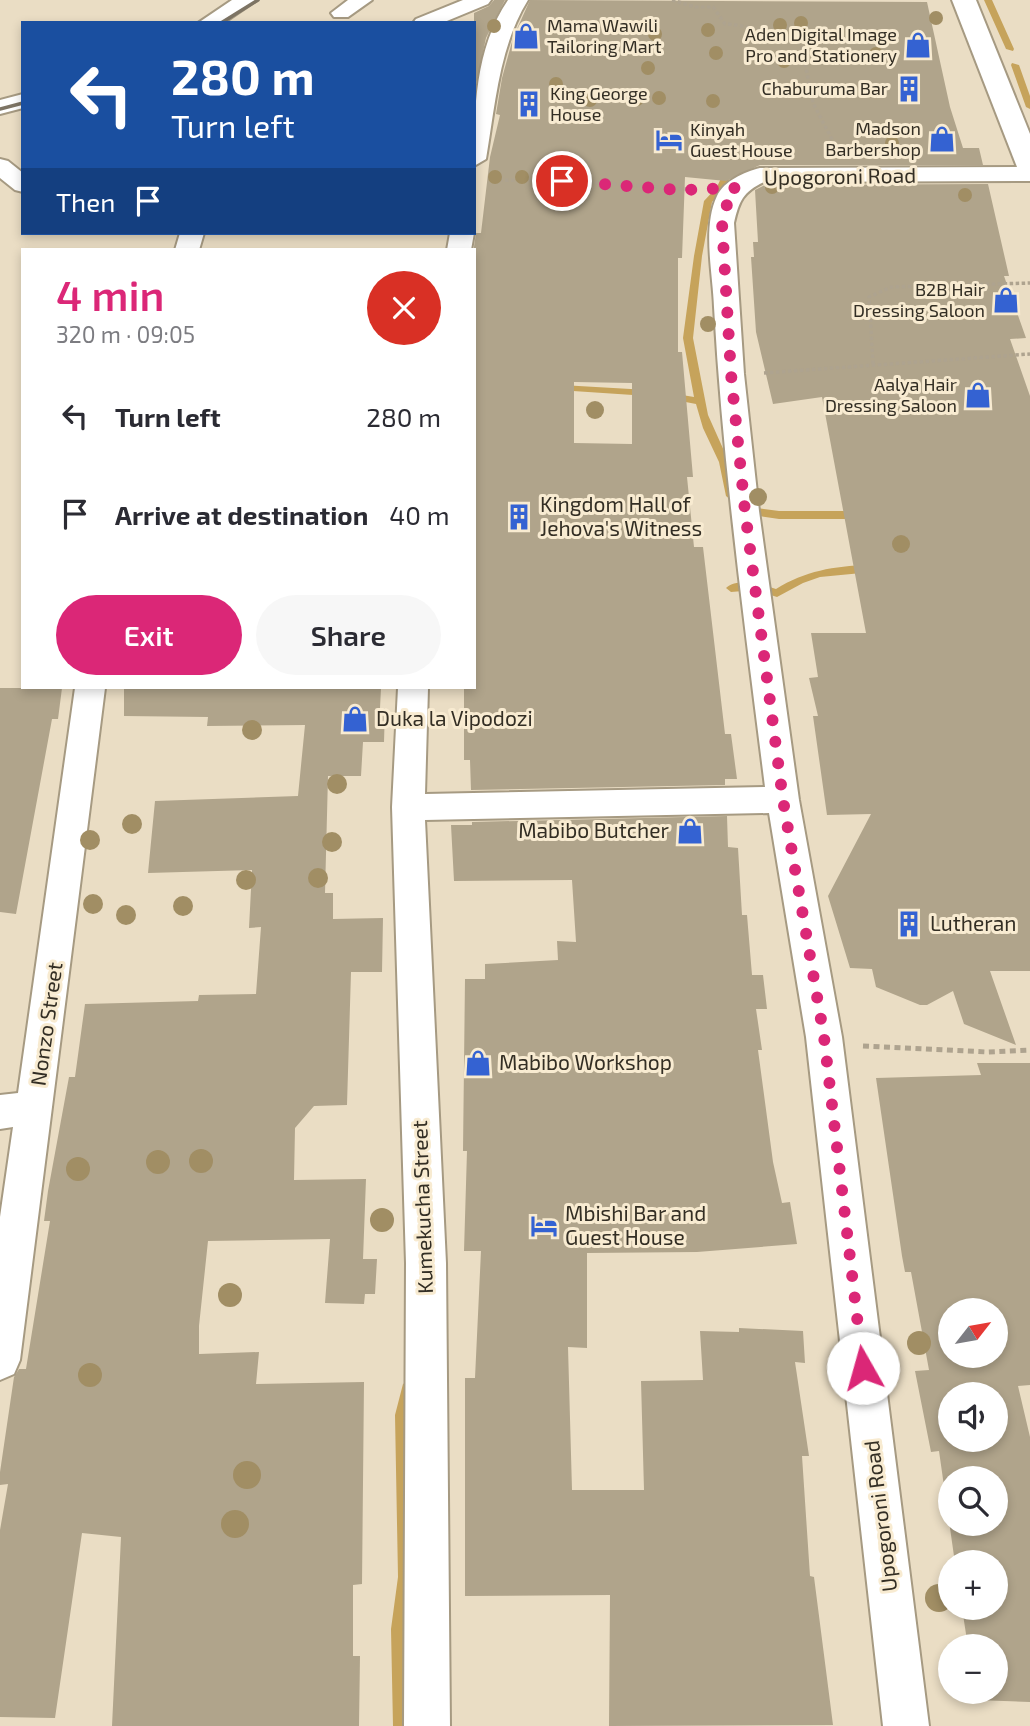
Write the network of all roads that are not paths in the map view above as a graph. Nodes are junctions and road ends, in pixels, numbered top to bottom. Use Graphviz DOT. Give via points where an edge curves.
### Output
graph roads {
  1 [pos="247,0"];
  2 [pos="362,0"];
  3 [pos="481,0"];
  4 [pos="518,0"];
  5 [pos="964,0"];
  6 [pos="341,13"];
  7 [pos="211,21"];
  8 [pos="428,21"];
  9 [pos="21,102"];
  10 [pos="0,107"];
  11 [pos="476,150"];
  12 [pos="0,166"];
  13 [pos="1030,167"];
  14 [pos="1030,174"];
  15 [pos="21,183"];
  16 [pos="90,689"];
  17 [pos="413,689"];
  18 [pos="783,800"];
  19 [pos="408,807"];
  20 [pos="36,1107"];
  21 [pos="0,1112"];
  22 [pos="0,1360"];
  23 [pos="427,1726"];
  24 [pos="906,1726"];
  1 -- 7 [label="street"];
  2 -- 6 [label="street"];
  3 -- 8 [label="street"];
  4 -- 11 [label="street" via="509,9 499,43"];
  5 -- 13 [label="main road"];
  9 -- 10 [label="street"];
  12 -- 15 [label="street"];
  14 -- 18 [label="street, Upogoroni Road" via="760,175 729,197 722,223 731,374"];
  16 -- 20 [label="street, Nonzo Street"];
  17 -- 19 [label="street, Kumekucha Street"];
  18 -- 19 [label="street"];
  18 -- 24 [label="street, Upogoroni Road" via="824,1037"];
  19 -- 23 [label="street, Kumekucha Street" via="426,1263"];
  20 -- 21 [label="street"];
  20 -- 22 [label="street, Nonzo Street"];
}
